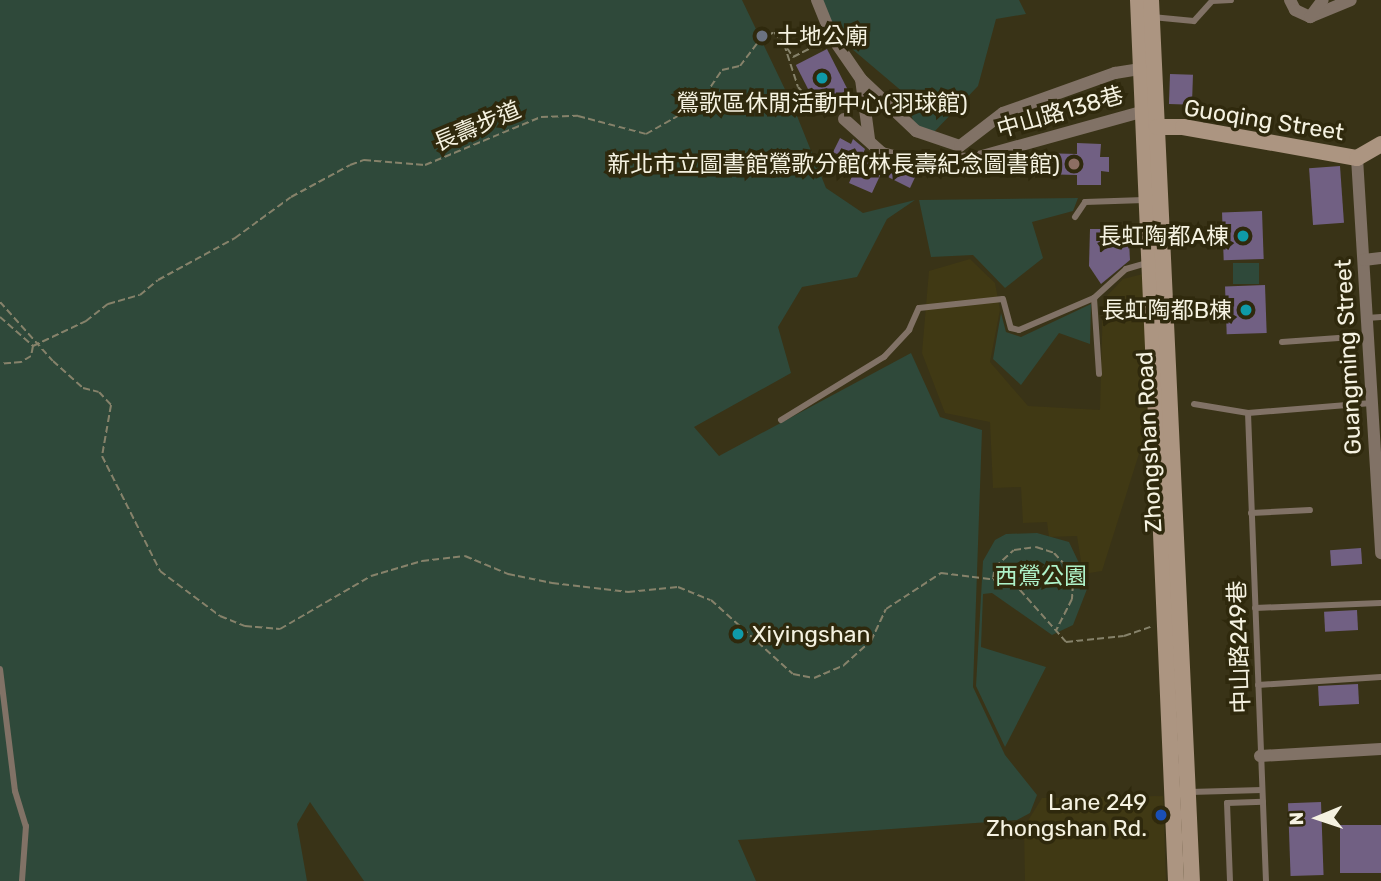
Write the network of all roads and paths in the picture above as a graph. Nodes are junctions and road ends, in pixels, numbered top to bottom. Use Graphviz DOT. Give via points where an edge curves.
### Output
graph roads {
  1 [pos="817,0"];
  2 [pos="1138,0"];
  3 [pos="1151,0"];
  4 [pos="1231,0"];
  5 [pos="1290,0"];
  6 [pos="1323,0"];
  7 [pos="1352,0"];
  8 [pos="1152,17"];
  9 [pos="1310,17"];
  10 [pos="832,37"];
  11 [pos="784,44"];
  12 [pos="1141,69"];
  13 [pos="861,79"];
  14 [pos="1144,111"];
  15 [pos="844,119"];
  16 [pos="1157,127"];
  17 [pos="869,139"];
  18 [pos="1381,144"];
  19 [pos="1357,158"];
  20 [pos="1154,200"];
  21 [pos="1076,217"];
  22 [pos="1381,258"];
  23 [pos="1364,260"];
  24 [pos="1156,262"];
  25 [pos="1094,298"];
  26 [pos="0,302"];
  27 [pos="6,306"];
  28 [pos="0,317"];
  29 [pos="4,317"];
  30 [pos="1381,317"];
  31 [pos="1367,318"];
  32 [pos="1368,336"];
  33 [pos="1282,342"];
  34 [pos="39,343"];
  35 [pos="33,346"];
  36 [pos="0,364"];
  37 [pos="1099,374"];
  38 [pos="1376,375"];
  39 [pos="1161,379"];
  40 [pos="1373,403"];
  41 [pos="1194,404"];
  42 [pos="1248,413"];
  43 [pos="780,420"];
  44 [pos="1310,510"];
  45 [pos="1251,513"];
  46 [pos="1381,552"];
  47 [pos="993,580"];
  48 [pos="1381,603"];
  49 [pos="1255,608"];
  50 [pos="1165,621"];
  51 [pos="1056,630"];
  52 [pos="0,669"];
  53 [pos="1381,677"];
  54 [pos="1258,685"];
  55 [pos="1381,749"];
  56 [pos="1261,756"];
  57 [pos="1262,790"];
  58 [pos="1180,793"];
  59 [pos="1263,802"];
  60 [pos="22,881"];
  61 [pos="1176,881"];
  62 [pos="1192,881"];
  63 [pos="1230,881"];
  64 [pos="1266,881"];
  1 -- 10 [label="street"];
  2 -- 12 [label="street, Zhongshan Road"];
  3 -- 8 [label="street, Zhongshan Road"];
  4 -- 8 [label="lane" via="1212,1 1194,21"];
  5 -- 9 [label="street" via="1295,10"];
  6 -- 9 [label="street"];
  7 -- 9 [label="street"];
  8 -- 16 [label="street, Zhongshan Road"];
  10 -- 11 [label="path" via="793,57"];
  10 -- 13 [label="street"];
  11 -- 15 [label="path" via="798,87 817,108"];
  11 -- 34 [label="path, 長壽步道" via="774,32 764,37 740,66 722,70 699,104 646,134 578,116 541,117 425,165 364,160 350,165 291,197 235,239 158,280 140,295 108,304 86,321"];
  12 -- 13 [label="street" via="1115,73 1003,113 960,146 916,131"];
  12 -- 14 [label="street, Zhongshan Road"];
  13 -- 17 [label="street"];
  14 -- 16 [label="street, Guoqing Street"];
  14 -- 17 [label="street, 中山路138巷" via="975,158 918,162 882,153"];
  14 -- 20 [label="street, Zhongshan Road"];
  15 -- 17 [label="street, 中山路138巷"];
  16 -- 19 [label="street, Guoqing Street" via="1182,127"];
  16 -- 20 [label="street, Zhongshan Road"];
  18 -- 19 [label="street, Guoqing Street"];
  19 -- 23 [label="street, Guangming Street"];
  20 -- 21 [label="lane" via="1085,202"];
  20 -- 24 [label="street, Zhongshan Road"];
  22 -- 23 [label="street"];
  23 -- 31 [label="street, Guangming Street"];
  24 -- 25 [label="lane" via="1126,269"];
  24 -- 39 [label="street, Zhongshan Road"];
  25 -- 37 [label="lane"];
  25 -- 43 [label="lane" via="1019,330 1011,328 1003,299 919,308 909,330 884,357"];
  26 -- 27 [label="path"];
  27 -- 29 [label="path"];
  27 -- 34 [label="path"];
  28 -- 29 [label="path"];
  29 -- 35 [label="path"];
  30 -- 31 [label="lane"];
  31 -- 32 [label="street, Guangming Street"];
  32 -- 33 [label="lane"];
  32 -- 38 [label="street, Guangming Street"];
  34 -- 35 [label="path"];
  34 -- 47 [label="path" via="83,388 99,391 111,405 102,456 160,571 220,615 246,626 280,629 371,576 422,561 465,556 508,574 552,583 628,592 678,587 711,600 793,674 814,678 844,665 872,641 886,610 929,579 941,573"];
  35 -- 36 [label="path" via="31,356 21,362"];
  38 -- 40 [label="street, Guangming Street"];
  39 -- 50 [label="street, Zhongshan Road"];
  39 -- 58 [label="street, Zhongshan Road" via="1174,407"];
  40 -- 42 [label="lane"];
  40 -- 46 [label="street, Guangming Street"];
  41 -- 42 [label="lane"];
  42 -- 45 [label="lane, 中山路249巷"];
  44 -- 45 [label="lane"];
  45 -- 49 [label="lane, 中山路249巷"];
  47 -- 51 [label="path" via="1013,582"];
  47 -- 51 [label="path" via="995,568 1014,550 1036,547 1054,553 1070,570 1073,584 1072,599"];
  48 -- 49 [label="lane"];
  49 -- 54 [label="lane, 中山路249巷"];
  50 -- 51 [label="path" via="1124,636 1066,642"];
  50 -- 58 [label="street, Zhongshan Road"];
  52 -- 60 [label="lane" via="15,791 26,826"];
  53 -- 54 [label="lane"];
  54 -- 56 [label="lane, 中山路249巷"];
  55 -- 56 [label="street"];
  56 -- 57 [label="lane, 中山路249巷"];
  57 -- 58 [label="lane"];
  57 -- 59 [label="lane, 中山路249巷"];
  58 -- 61 [label="street, Zhongshan Road"];
  58 -- 62 [label="street, Zhongshan Road"];
  59 -- 63 [label="lane" via="1227,803"];
  59 -- 64 [label="lane, 中山路249巷"];
}
